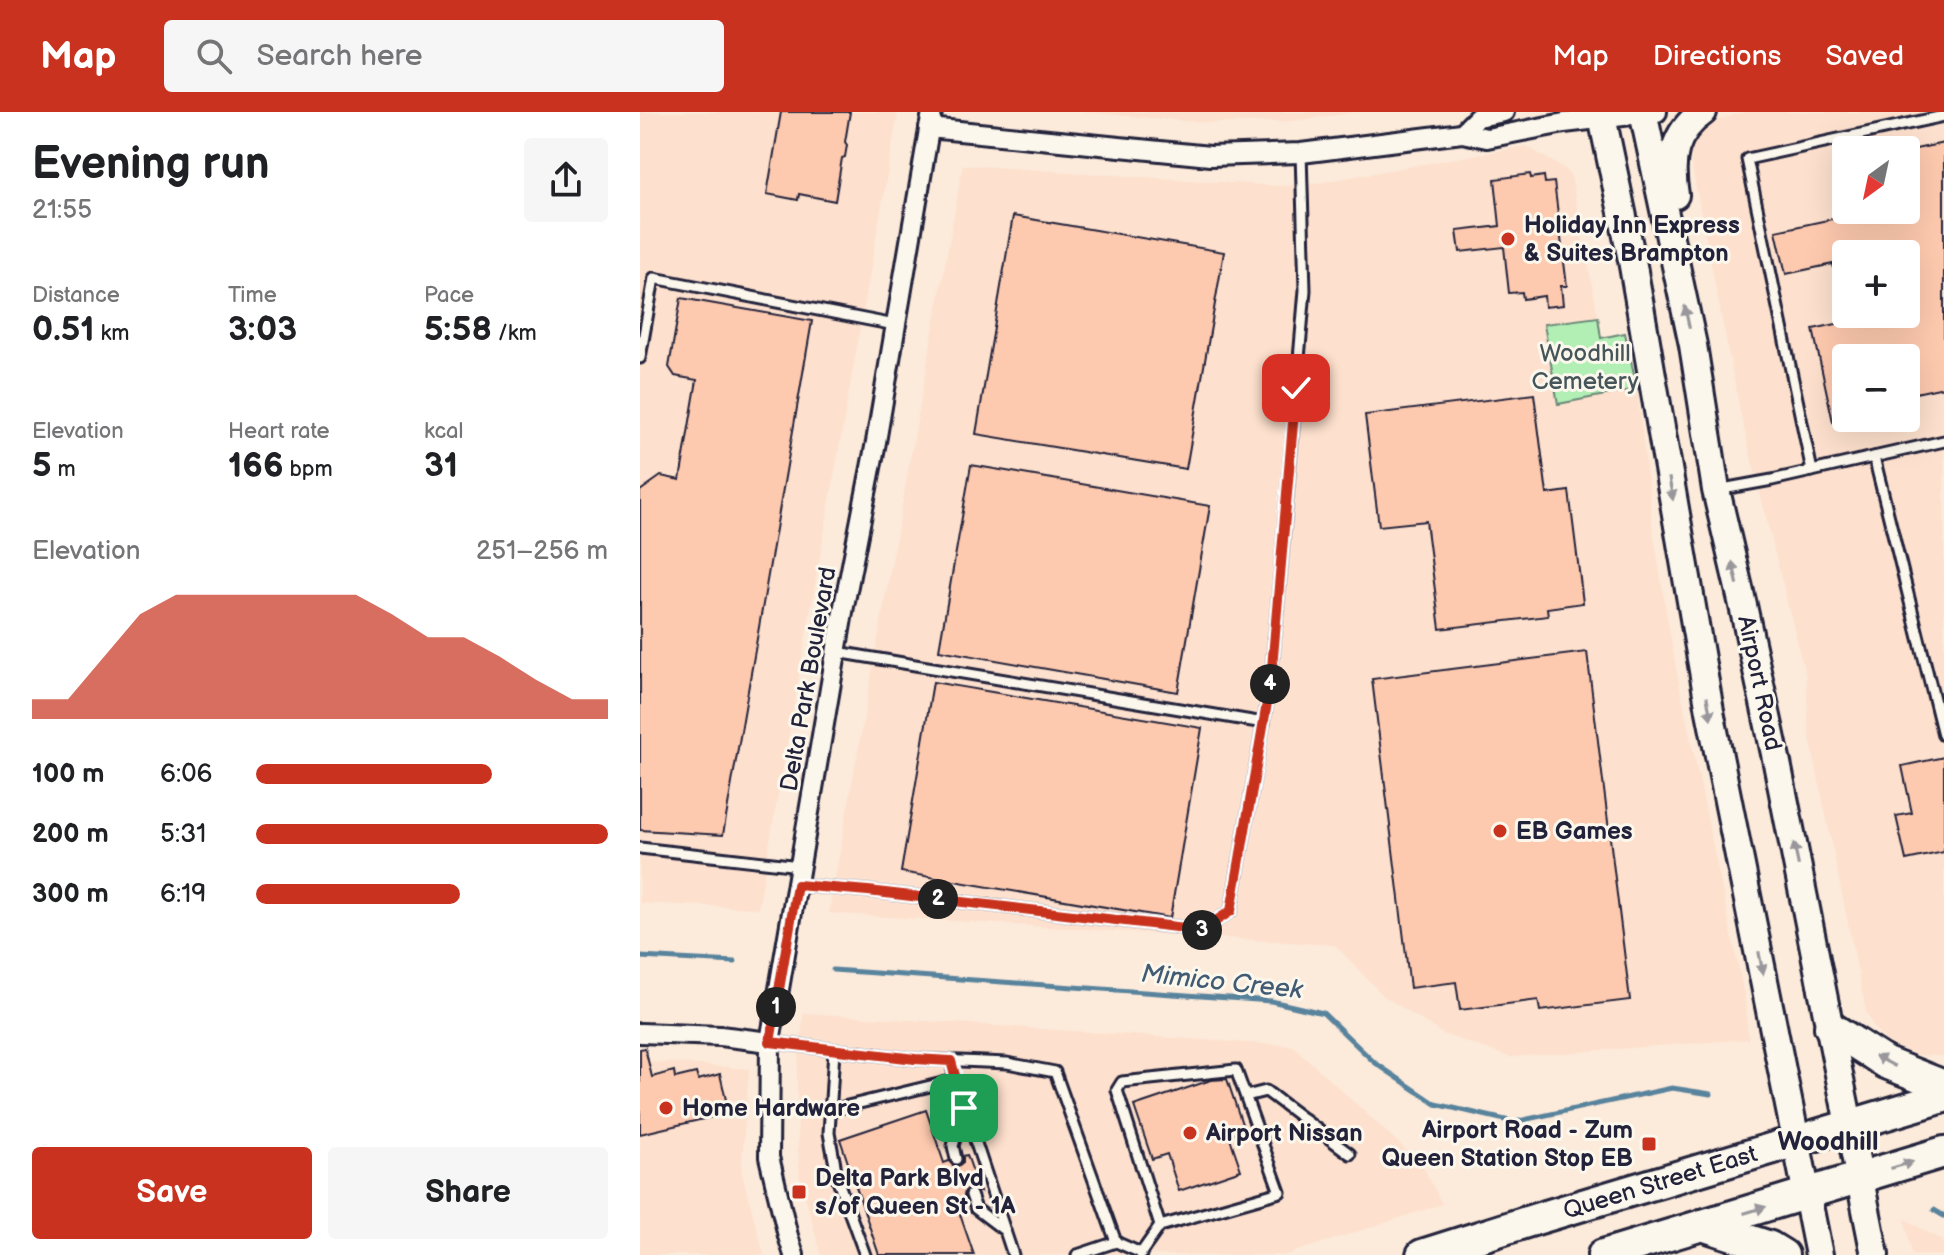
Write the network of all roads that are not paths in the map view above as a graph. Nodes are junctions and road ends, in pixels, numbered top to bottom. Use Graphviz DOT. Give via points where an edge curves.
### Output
graph roads {
  1 [pos="1504,112"];
  2 [pos="1703,112"];
  3 [pos="1648,113"];
  4 [pos="1602,115"];
  5 [pos="1944,116"];
  6 [pos="930,120"];
  7 [pos="1462,133"];
  8 [pos="1301,153"];
  9 [pos="1672,245"];
  10 [pos="895,325"];
  11 [pos="640,358"];
  12 [pos="1944,441"];
  13 [pos="1874,457"];
  14 [pos="1812,471"];
  15 [pos="1716,490"];
  16 [pos="837,652"];
  17 [pos="1264,723"];
  18 [pos="1944,735"];
  19 [pos="640,848"];
  20 [pos="798,876"];
  21 [pos="1830,1027"];
  22 [pos="640,1033"];
  23 [pos="770,1042"];
  24 [pos="834,1050"];
  25 [pos="951,1061"];
  26 [pos="955,1080"];
  27 [pos="1944,1086"];
  28 [pos="1246,1096"];
  29 [pos="1944,1097"];
  30 [pos="964,1108"];
  31 [pos="831,1110"];
  32 [pos="1850,1126"];
  33 [pos="1797,1141"];
  34 [pos="1944,1152"];
  35 [pos="1350,1154"];
  36 [pos="956,1159"];
  37 [pos="1860,1178"];
  38 [pos="1807,1194"];
  39 [pos="971,1195"];
  40 [pos="1702,1225"];
  41 [pos="1160,1226"];
  42 [pos="1005,1231"];
  43 [pos="1116,1242"];
  44 [pos="1141,1254"];
  45 [pos="794,1255"];
  46 [pos="865,1255"];
  47 [pos="1013,1255"];
  48 [pos="1077,1255"];
  49 [pos="1422,1255"];
  50 [pos="1603,1255"];
  51 [pos="1783,1255"];
  52 [pos="1819,1255"];
  53 [pos="1875,1255"];
  1 -- 7 [label="street" via="1478,117"];
  2 -- 9 [label="main road" via="1684,130 1672,160 1680,219"];
  3 -- 4 [label="street"];
  3 -- 9 [label="main road, Airport Road"];
  4 -- 7 [label="street" via="1487,138"];
  4 -- 33 [label="main road, one-way" via="1707,698"];
  5 -- 14 [label="lane" via="1747,159"];
  6 -- 8 [label="street" via="1210,156"];
  6 -- 10 [label="street, Delta Park Boulevard"];
  7 -- 8 [label="street"];
  8 -- 17 [label="lane" via="1305,290"];
  15 -- 9 [label="main road, Airport Road, one-way"];
  10 -- 11 [label="lane" via="654,278"];
  10 -- 16 [label="street, Delta Park Boulevard"];
  12 -- 13 [label="lane"];
  13 -- 14 [label="lane"];
  13 -- 18 [label="lane"];
  14 -- 15 [label="lane"];
  21 -- 15 [label="main road, Airport Road, one-way"];
  16 -- 17 [label="lane"];
  16 -- 20 [label="street, Delta Park Boulevard"];
  17 -- 20 [label="lane" via="1231,911 1202,930 868,891"];
  19 -- 20 [label="lane"];
  20 -- 23 [label="street, Delta Park Boulevard"];
  27 -- 21 [label="main road, one-way" via="1886,1063"];
  21 -- 32 [label="main road, Airport Road"];
  22 -- 23 [label="street"];
  23 -- 24 [label="lane"];
  23 -- 45 [label="street, Delta Park Boulevard" via="769,1157"];
  24 -- 25 [label="lane"];
  24 -- 31 [label="lane"];
  25 -- 26 [label="lane"];
  25 -- 43 [label="lane" via="1055,1072"];
  26 -- 30 [label="lane"];
  26 -- 31 [label="lane"];
  28 -- 35 [label="lane" via="1266,1091"];
  28 -- 41 [label="lane" via="1280,1192"];
  28 -- 41 [label="lane" via="1236,1070 1122,1082 1117,1090"];
  29 -- 32 [label="main road, Queen Street East"];
  30 -- 36 [label="lane" via="953,1146"];
  30 -- 42 [label="lane"];
  31 -- 46 [label="lane" via="829,1133 838,1181"];
  32 -- 33 [label="main road, Queen Street East"];
  32 -- 37 [label="main road, Airport Road"];
  33 -- 38 [label="main road"];
  33 -- 49 [label="main road, Queen Street East"];
  37 -- 34 [label="main road, one-way"];
  37 -- 38 [label="main road"];
  37 -- 53 [label="main road, Airport Road"];
  40 -- 38 [label="main road, one-way"];
  38 -- 52 [label="main road"];
  39 -- 42 [label="lane" via="976,1209"];
  40 -- 50 [label="main road"];
  40 -- 51 [label="main road"];
  41 -- 44 [label="lane"];
  42 -- 47 [label="lane"];
  43 -- 44 [label="lane"];
  43 -- 48 [label="lane"];
}
